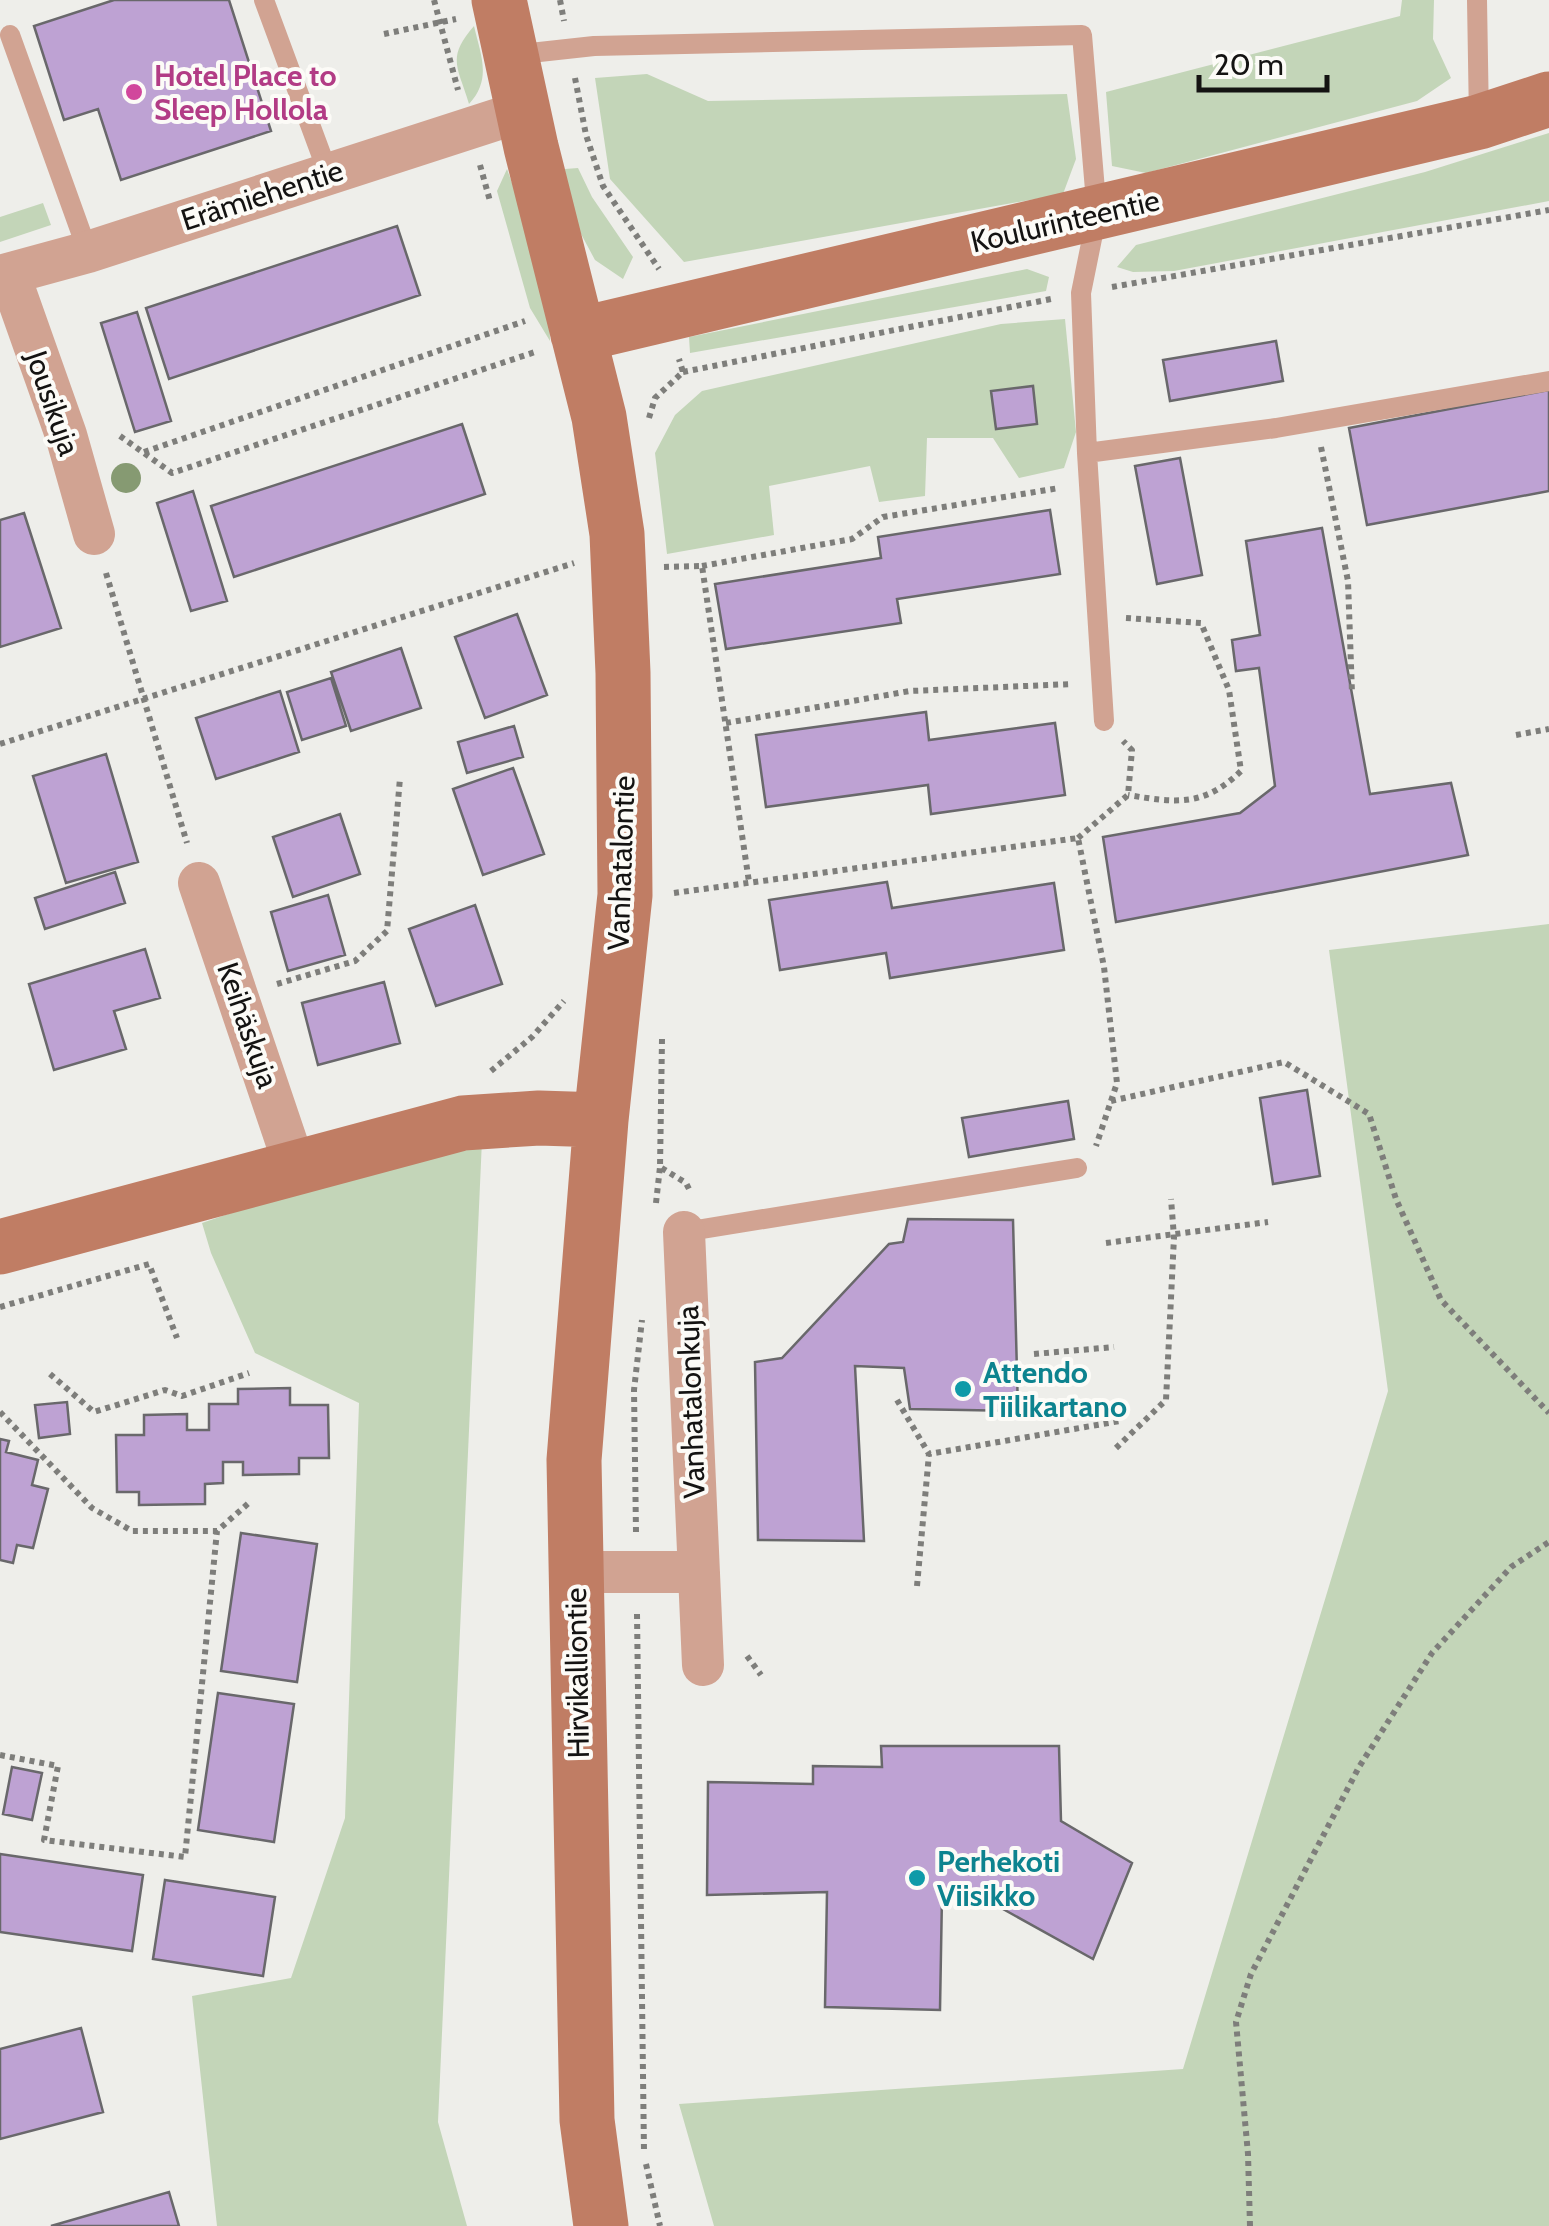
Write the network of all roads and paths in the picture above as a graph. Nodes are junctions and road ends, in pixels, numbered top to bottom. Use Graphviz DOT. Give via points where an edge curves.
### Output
graph roads {
  1 [pos="264,0"];
  2 [pos="434,0"];
  3 [pos="499,0"];
  4 [pos="1477,0"];
  5 [pos="440,22"];
  6 [pos="10,34"];
  7 [pos="384,34"];
  8 [pos="510,56"];
  9 [pos="1549,100"];
  10 [pos="523,111"];
  11 [pos="1479,122"];
  12 [pos="469,128"];
  13 [pos="328,173"];
  14 [pos="494,214"];
  15 [pos="1097,214"];
  16 [pos="88,252"];
  17 [pos="4,275"];
  18 [pos="522,302"];
  19 [pos="527,320"];
  20 [pos="544,346"];
  21 [pos="1549,381"];
  22 [pos="1316,422"];
  23 [pos="120,436"];
  24 [pos="143,453"];
  25 [pos="1087,454"];
  26 [pos="1089,483"];
  27 [pos="94,534"];
  28 [pos="584,559"];
  29 [pos="702,566"];
  30 [pos="652,568"];
  31 [pos="1097,616"];
  32 [pos="1101,683"];
  33 [pos="1352,693"];
  34 [pos="142,699"];
  35 [pos="1104,721"];
  36 [pos="726,723"];
  37 [pos="1549,730"];
  38 [pos="1516,735"];
  39 [pos="0,744"];
  40 [pos="400,778"];
  41 [pos="1128,795"];
  42 [pos="1078,838"];
  43 [pos="749,882"];
  44 [pos="200,883"];
  45 [pos="662,894"];
  46 [pos="238,995"];
  47 [pos="567,998"];
  48 [pos="477,1075"];
  49 [pos="1111,1101"];
  50 [pos="601,1120"];
  51 [pos="1085,1161"];
  52 [pos="295,1167"];
  53 [pos="660,1167"];
  54 [pos="1171,1199"];
  55 [pos="670,1218"];
  56 [pos="1268,1222"];
  57 [pos="1174,1237"];
  58 [pos="1106,1243"];
  59 [pos="0,1247"];
  60 [pos="0,1307"];
  61 [pos="643,1316"];
  62 [pos="177,1338"];
  63 [pos="1114,1348"];
  64 [pos="1034,1354"];
  65 [pos="250,1373"];
  66 [pos="50,1374"];
  67 [pos="897,1400"];
  68 [pos="0,1412"];
  69 [pos="1549,1412"];
  70 [pos="1120,1422"];
  71 [pos="1116,1448"];
  72 [pos="929,1454"];
  73 [pos="251,1501"];
  74 [pos="216,1531"];
  75 [pos="1549,1542"];
  76 [pos="575,1572"];
  77 [pos="698,1572"];
  78 [pos="636,1574"];
  79 [pos="917,1586"];
  80 [pos="703,1666"];
  81 [pos="0,1755"];
  82 [pos="601,2226"];
  83 [pos="660,2226"];
  84 [pos="1250,2226"];
  1 -- 13 [label="lane"];
  2 -- 5 [label="path"];
  3 -- 8 [label="street, Vanhatalontie"];
  4 -- 11 [label="lane"];
  5 -- 7 [label="path"];
  5 -- 12 [label="path"];
  6 -- 16 [label="lane"];
  8 -- 10 [label="street, Vanhatalontie"];
  8 -- 15 [label="lane" via="594,46 1082,35"];
  9 -- 11 [label="street, Koulurinteentie"];
  10 -- 12 [label="street, Erämiehentie"];
  10 -- 20 [label="street, Vanhatalontie"];
  11 -- 15 [label="street, Koulurinteentie"];
  12 -- 13 [label="street, Erämiehentie"];
  12 -- 14 [label="path"];
  13 -- 16 [label="street, Erämiehentie"];
  15 -- 20 [label="street, Koulurinteentie"];
  15 -- 25 [label="lane" via="1081,293"];
  16 -- 17 [label="street, Erämiehentie"];
  17 -- 27 [label="street, Jousikuja" via="66,435"];
  18 -- 19 [label="path"];
  19 -- 20 [label="path"];
  19 -- 24 [label="path"];
  20 -- 24 [label="path" via="172,473"];
  20 -- 50 [label="street, Vanhatalontie" via="598,418 617,534 624,895"];
  21 -- 22 [label="lane"];
  22 -- 25 [label="lane"];
  22 -- 33 [label="path" via="1348,581"];
  23 -- 24 [label="path"];
  25 -- 26 [label="lane"];
  26 -- 29 [label="path" via="883,517 852,539"];
  26 -- 31 [label="lane"];
  27 -- 34 [label="path"];
  28 -- 34 [label="path"];
  29 -- 30 [label="path"];
  29 -- 36 [label="path"];
  31 -- 32 [label="lane"];
  31 -- 41 [label="path" via="1201,622 1229,690 1241,772 1220,792 1172,802"];
  32 -- 35 [label="lane"];
  32 -- 36 [label="path" via="910,691"];
  34 -- 39 [label="path"];
  34 -- 44 [label="path"];
  35 -- 41 [label="path" via="1132,750"];
  36 -- 43 [label="path"];
  37 -- 38 [label="path"];
  40 -- 46 [label="path" via="387,931 354,961"];
  41 -- 42 [label="path"];
  42 -- 43 [label="path"];
  42 -- 49 [label="path" via="1104,968 1118,1083"];
  43 -- 45 [label="path"];
  44 -- 46 [label="street, Keihäskuja"];
  46 -- 52 [label="street, Keihäskuja"];
  47 -- 48 [label="path" via="496,1070"];
  49 -- 51 [label="path"];
  49 -- 69 [label="path" via="1284,1062 1369,1114 1396,1199 1441,1300"];
  50 -- 52 [label="street" via="463,1123"];
  50 -- 76 [label="street, Hirvikalliontie" via="574,1460"];
  51 -- 55 [label="lane"];
  52 -- 59 [label="street"];
  53 -- 55 [label="path"];
  54 -- 57 [label="path"];
  55 -- 77 [label="street, Vanhatalonkuja"];
  56 -- 57 [label="path"];
  57 -- 58 [label="path"];
  57 -- 71 [label="path" via="1166,1400"];
  60 -- 62 [label="path" via="149,1264"];
  61 -- 78 [label="path" via="634,1390"];
  63 -- 64 [label="path"];
  65 -- 66 [label="path" via="182,1396 164,1390 94,1412"];
  67 -- 72 [label="path"];
  68 -- 74 [label="path" via="92,1508 132,1532"];
  70 -- 72 [label="path"];
  72 -- 79 [label="path"];
  73 -- 74 [label="path"];
  74 -- 81 [label="path" via="186,1856 44,1840 58,1766"];
  75 -- 84 [label="path" via="1511,1568 1432,1653 1359,1767 1251,1974 1236,2022"];
  76 -- 78 [label="street"];
  76 -- 82 [label="street, Hirvikalliontie" via="586,2120"];
  77 -- 78 [label="street"];
  77 -- 80 [label="street, Vanhatalonkuja"];
  78 -- 83 [label="path" via="644,2158"];
}
